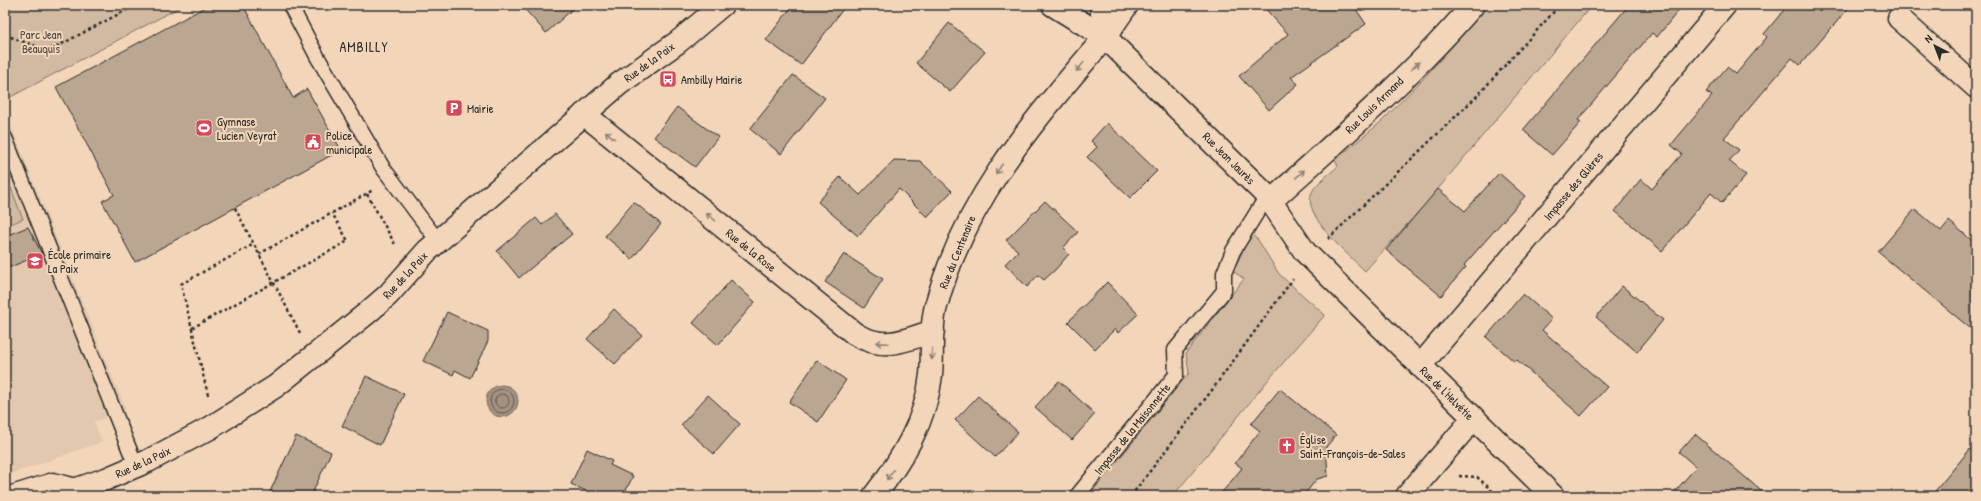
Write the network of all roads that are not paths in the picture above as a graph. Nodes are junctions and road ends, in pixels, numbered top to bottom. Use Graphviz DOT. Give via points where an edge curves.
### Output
graph roads {
  1 [pos="290,5"];
  2 [pos="722,5"];
  3 [pos="1053,5"];
  4 [pos="1083,5"];
  5 [pos="1101,5"];
  6 [pos="1127,5"];
  7 [pos="1472,5"];
  8 [pos="1725,5"];
  9 [pos="1899,18"];
  10 [pos="1105,37"];
  11 [pos="1976,87"];
  12 [pos="584,114"];
  13 [pos="5,138"];
  14 [pos="1269,198"];
  15 [pos="438,241"];
  16 [pos="1342,289"];
  17 [pos="933,331"];
  18 [pos="1420,366"];
  19 [pos="1473,419"];
  20 [pos="136,466"];
  21 [pos="83,487"];
  22 [pos="5,495"];
  23 [pos="57,496"];
  24 [pos="874,496"];
  25 [pos="1077,496"];
  26 [pos="1407,496"];
  27 [pos="1553,496"];
  1 -- 15 [label="lane" via="318,58 391,180"];
  2 -- 12 [label="street, Rue de la Paix" via="678,42 632,73"];
  3 -- 10 [label="street, Rue Jean Jaurès"];
  4 -- 10 [label="street, Rue Jean Jaurès"];
  5 -- 10 [label="street"];
  6 -- 10 [label="street, Rue du Centenaire"];
  14 -- 7 [label="street, Rue Louis Armand, one-way" via="1366,114"];
  8 -- 18 [label="street, Impasse des Glières"];
  9 -- 11 [label="street"];
  10 -- 14 [label="street, Rue Jean Jaurès"];
  10 -- 17 [label="street, Rue du Centenaire, one-way" via="1013,149 985,191 955,253 936,306"];
  12 -- 15 [label="street, Rue de la Paix"];
  17 -- 12 [label="street, Rue de la Rose, one-way" via="879,344 855,334"];
  13 -- 20 [label="lane"];
  14 -- 16 [label="street, Rue Jean Jaurès" via="1294,238"];
  14 -- 25 [label="lane, Impasse de la Maisonnette" via="1233,251 1224,273 1224,291 1175,350 1176,375"];
  15 -- 20 [label="street, Rue de la Paix" via="388,295 293,373 210,428"];
  16 -- 18 [label="street, Rue de l'Helvétie"];
  17 -- 24 [label="street, Rue du Centenaire, one-way" via="927,403 916,430 894,470"];
  18 -- 19 [label="street, Rue de l'Helvétie"];
  19 -- 26 [label="street"];
  19 -- 27 [label="street, Rue de l'Helvétie"];
  20 -- 21 [label="street, Rue de la Paix"];
  21 -- 22 [label="lane" via="53,480"];
  21 -- 23 [label="street, Rue de la Paix"];
}
